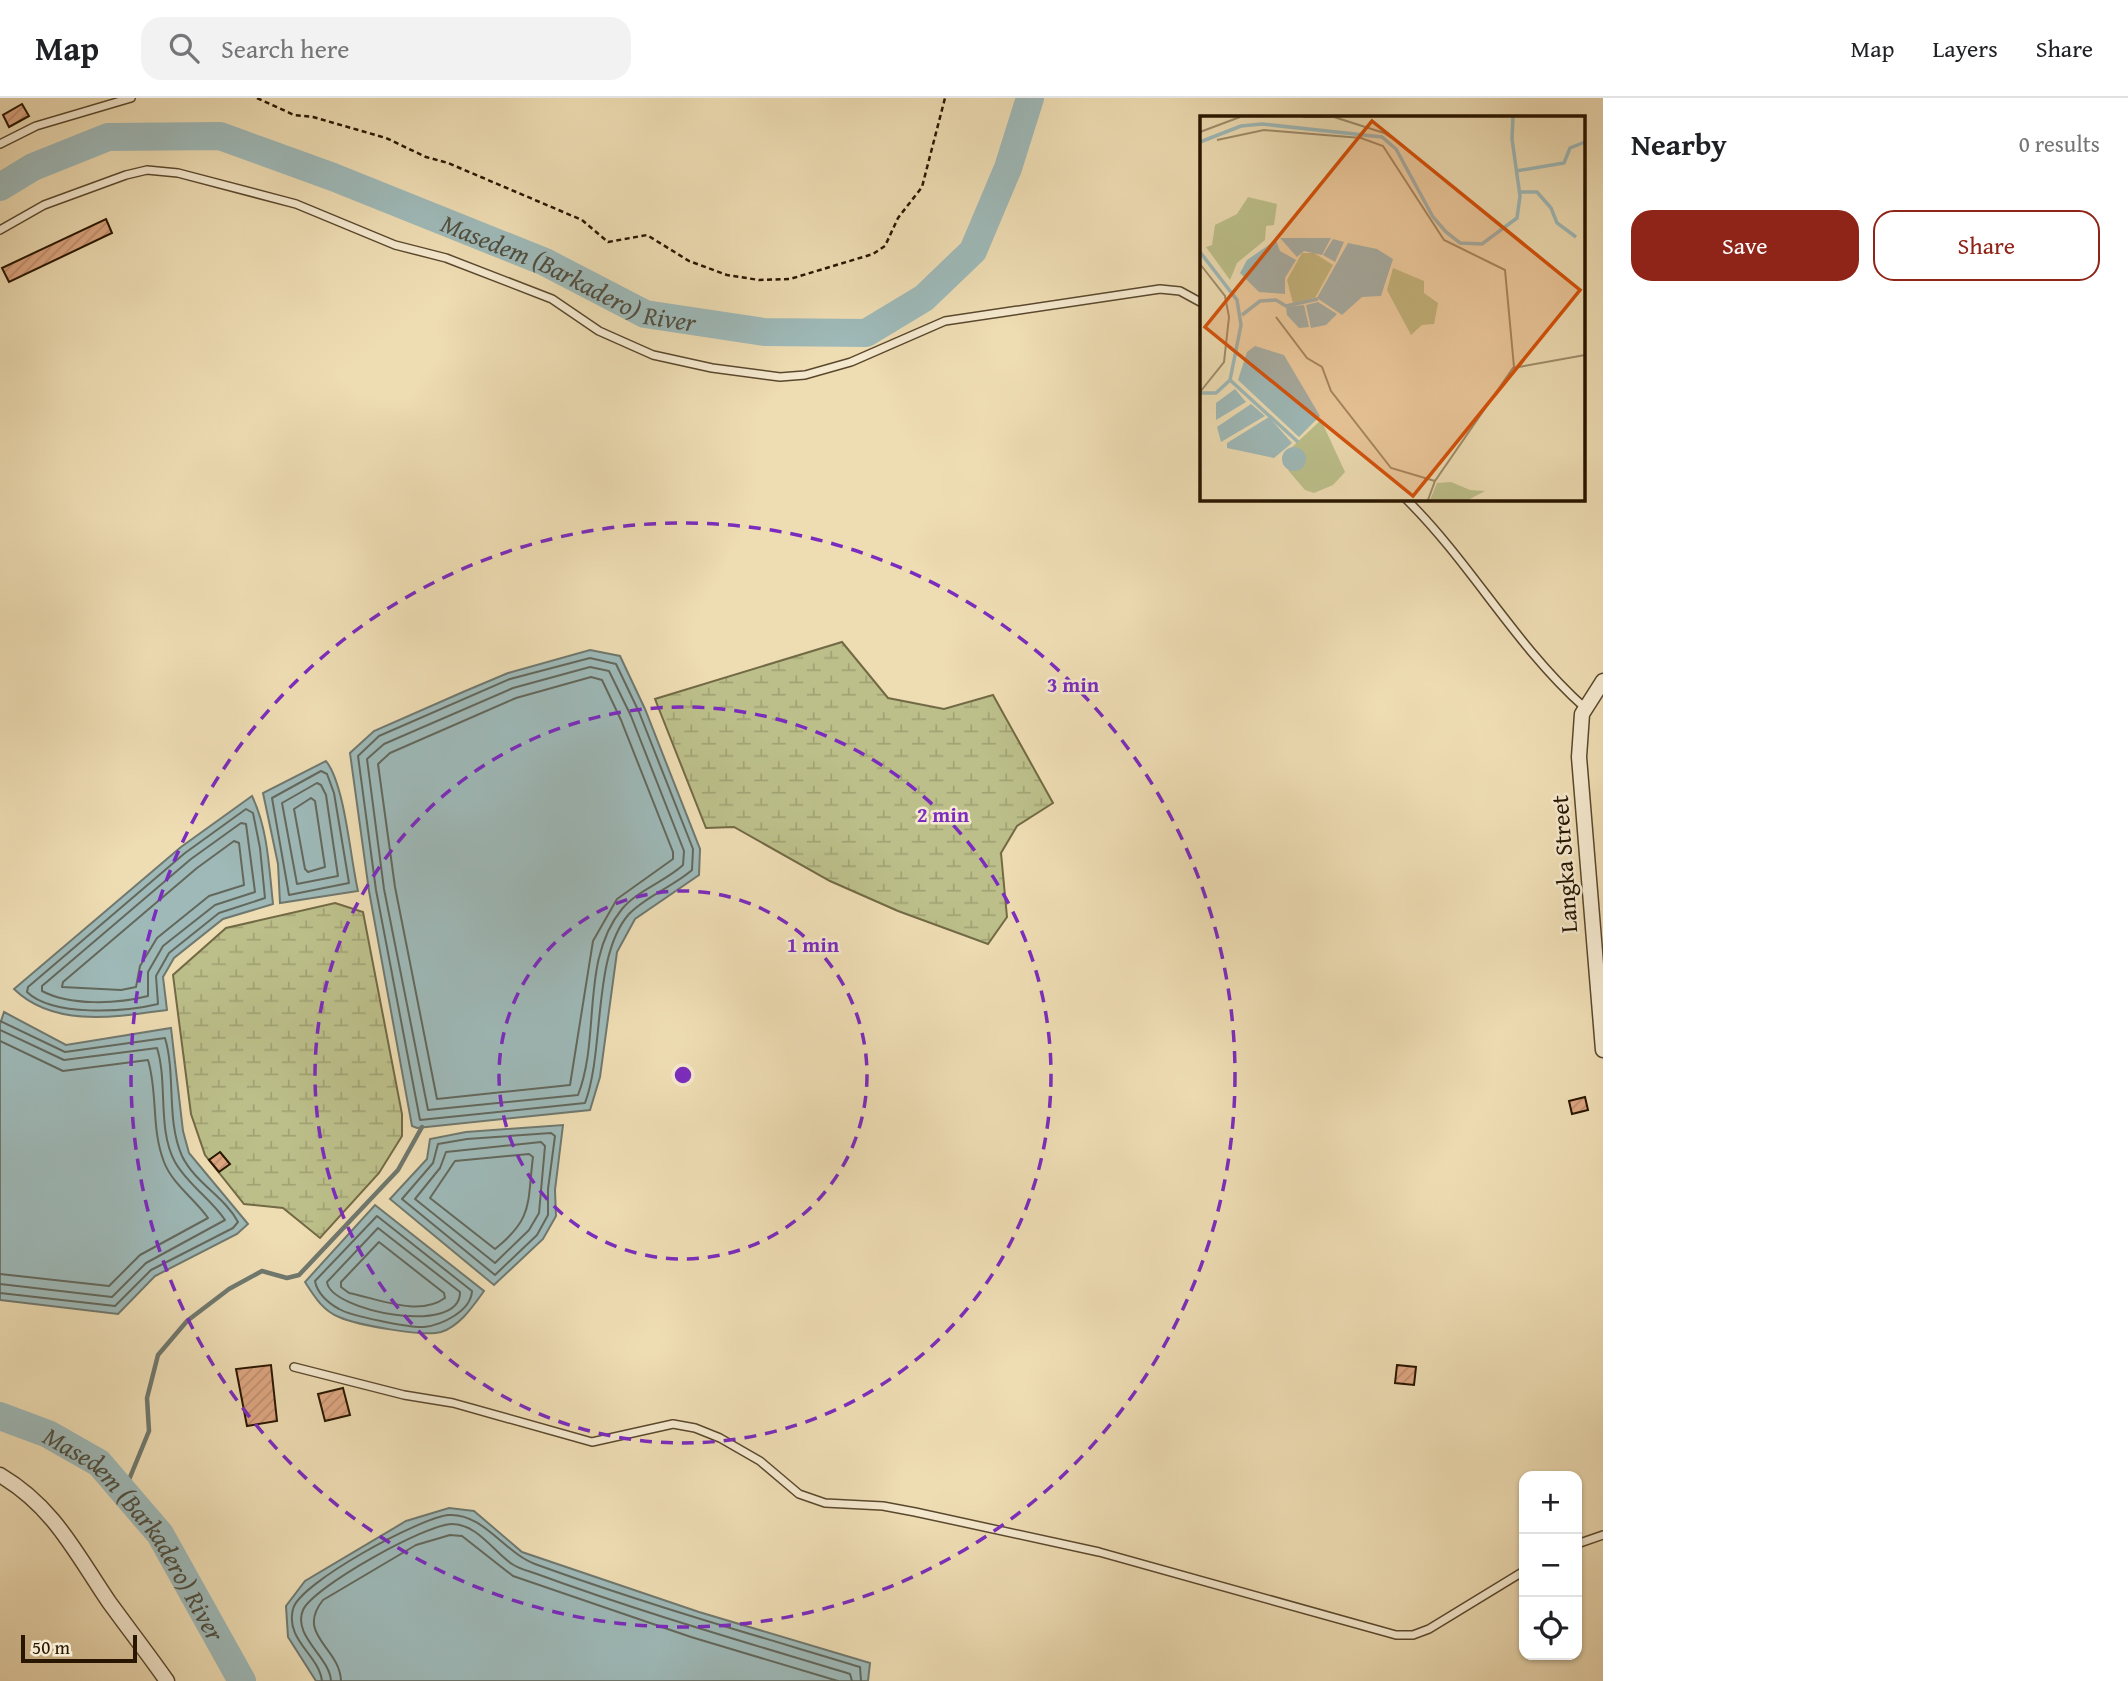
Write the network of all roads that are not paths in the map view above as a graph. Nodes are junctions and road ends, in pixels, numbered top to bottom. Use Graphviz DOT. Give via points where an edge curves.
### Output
graph roads {
  1 [pos="131,98"];
  2 [pos="0,144"];
  3 [pos="0,230"];
  4 [pos="1200,302"];
  5 [pos="1407,500"];
  6 [pos="1603,681"];
  7 [pos="1584,707"];
  8 [pos="1603,1050"];
  9 [pos="294,1367"];
  10 [pos="0,1475"];
  11 [pos="1603,1535"];
  12 [pos="1582,1542"];
  13 [pos="1519,1574"];
  14 [pos="167,1681"];
  1 -- 2 [label="lane" via="36,126"];
  3 -- 4 [label="lane" via="17,218 95,185 147,170 178,173 296,204 395,245 446,258 552,299 599,331 653,355 780,377 851,362 919,331 975,315 1160,289 1180,290"];
  5 -- 7 [label="lane" via="1439,531 1476,585 1555,681"];
  6 -- 7 [label="street"];
  7 -- 8 [label="street, Langka Street" via="1579,757"];
  9 -- 13 [label="lane" via="453,1403 592,1442 673,1424 695,1428 761,1461 799,1494 825,1503 883,1506 1099,1552 1396,1635 1429,1629"];
  10 -- 14 [label="street" via="22,1488 73,1543"];
  11 -- 12 [label="lane"];
}
